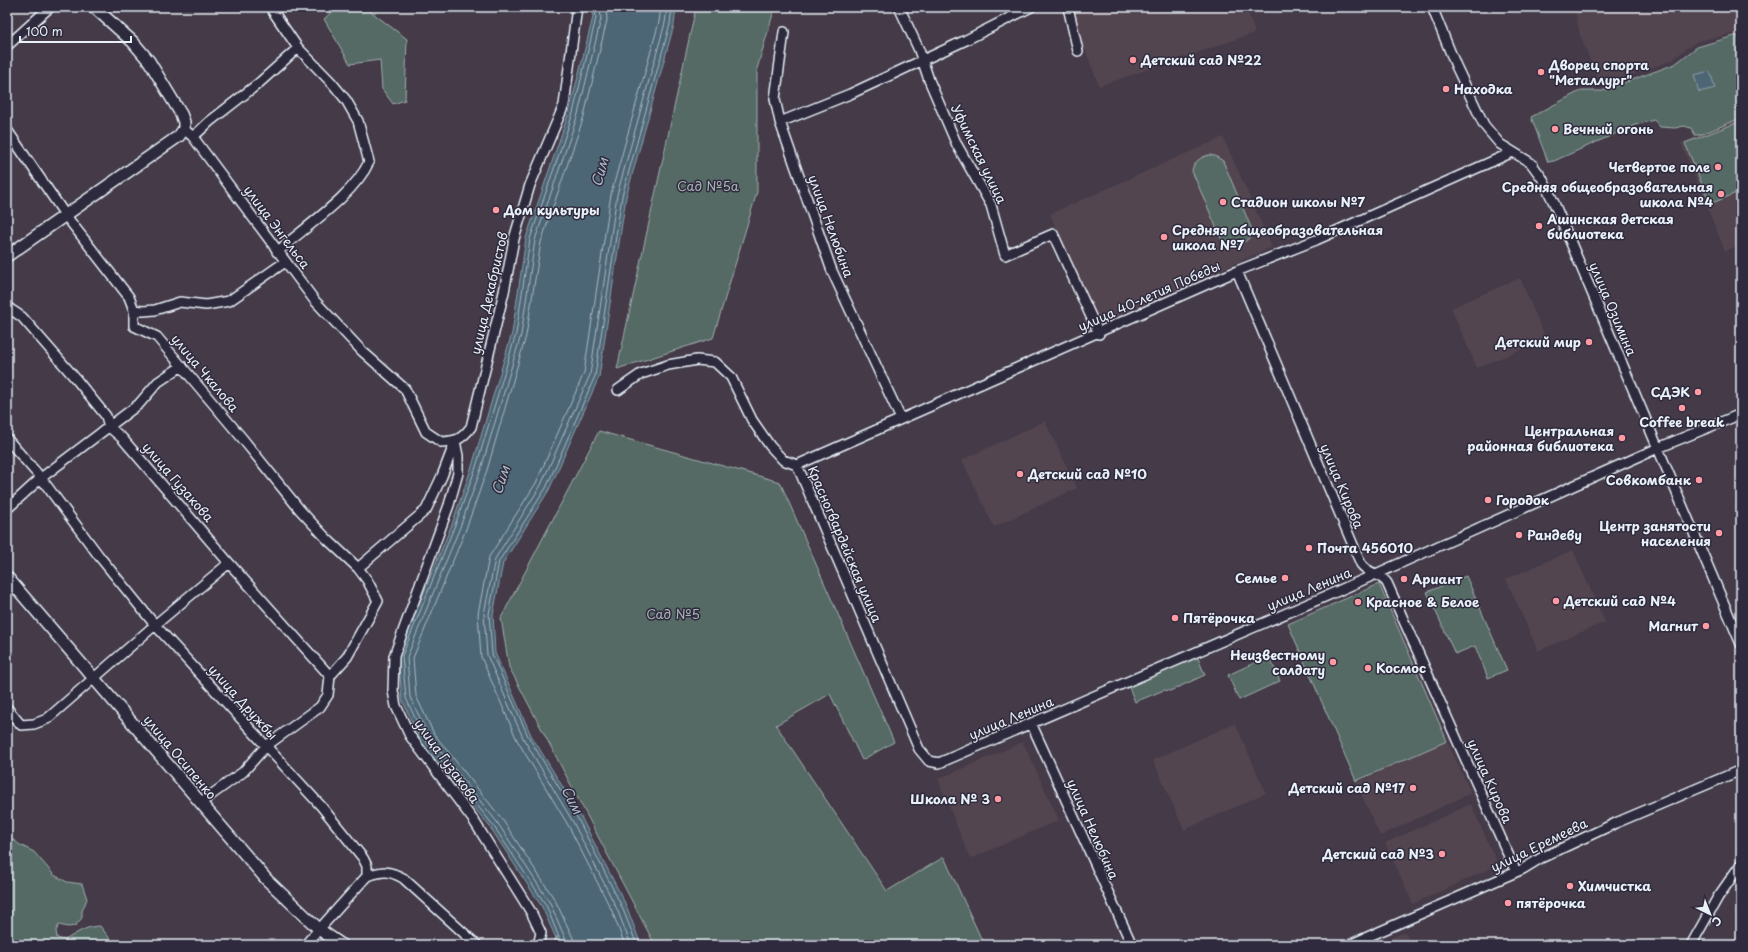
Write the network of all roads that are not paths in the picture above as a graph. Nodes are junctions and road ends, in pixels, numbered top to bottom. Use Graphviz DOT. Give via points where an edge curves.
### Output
graph roads {
  1 [pos="50,7"];
  2 [pos="94,7"];
  3 [pos="270,7"];
  4 [pos="577,7"];
  5 [pos="899,7"];
  6 [pos="1031,7"];
  7 [pos="1068,7"];
  8 [pos="1432,7"];
  9 [pos="784,32"];
  10 [pos="7,46"];
  11 [pos="298,48"];
  12 [pos="1078,51"];
  13 [pos="923,60"];
  14 [pos="780,122"];
  15 [pos="184,129"];
  16 [pos="7,130"];
  17 [pos="193,137"];
  18 [pos="1513,152"];
  19 [pos="66,216"];
  20 [pos="277,252"];
  21 [pos="7,256"];
  22 [pos="285,262"];
  23 [pos="1237,271"];
  24 [pos="7,307"];
  25 [pos="134,310"];
  26 [pos="1099,334"];
  27 [pos="182,366"];
  28 [pos="618,390"];
  29 [pos="1741,414"];
  30 [pos="901,419"];
  31 [pos="109,427"];
  32 [pos="7,439"];
  33 [pos="455,441"];
  34 [pos="1658,448"];
  35 [pos="797,465"];
  36 [pos="42,478"];
  37 [pos="7,509"];
  38 [pos="229,563"];
  39 [pos="358,568"];
  40 [pos="1376,574"];
  41 [pos="7,577"];
  42 [pos="155,625"];
  43 [pos="1741,644"];
  44 [pos="330,676"];
  45 [pos="95,678"];
  46 [pos="7,708"];
  47 [pos="1031,723"];
  48 [pos="266,746"];
  49 [pos="929,761"];
  50 [pos="1741,770"];
  51 [pos="200,803"];
  52 [pos="1741,864"];
  53 [pos="1516,872"];
  54 [pos="367,876"];
  55 [pos="320,930"];
  56 [pos="305,945"];
  57 [pos="342,945"];
  58 [pos="477,945"];
  59 [pos="538,945"];
  60 [pos="1132,945"];
  61 [pos="1349,945"];
  62 [pos="1691,945"];
  1 -- 10 [label="street"];
  2 -- 15 [label="main road" via="133,42 149,61 181,114"];
  3 -- 11 [label="street"];
  4 -- 33 [label="street, улица Декабристов" via="564,105 530,185 514,239 504,292 471,426 464,437"];
  5 -- 13 [label="street, Уфимская улица"];
  6 -- 13 [label="street"];
  7 -- 12 [label="street"];
  8 -- 18 [label="street, улица Озимина" via="1484,125 1492,136"];
  9 -- 14 [label="street, улица Нелюбина" via="774,100"];
  11 -- 17 [label="street" via="259,84"];
  11 -- 20 [label="street" via="346,100 358,121 369,162 350,189"];
  13 -- 14 [label="street" via="850,94"];
  13 -- 26 [label="street, Уфимская улица" via="957,146 991,206 1005,255 1053,234"];
  14 -- 30 [label="street, улица Нелюбина" via="832,271"];
  15 -- 17 [label="street, улица Энгельса"];
  15 -- 19 [label="main road" via="179,136"];
  16 -- 19 [label="street, улица Чкалова"];
  17 -- 20 [label="street, улица Энгельса"];
  18 -- 23 [label="street, улица 40-летия Победы" via="1316,240"];
  18 -- 34 [label="street, улица Озимина" via="1531,163 1542,178"];
  19 -- 21 [label="main road"];
  19 -- 25 [label="street, улица Чкалова" via="130,297"];
  20 -- 22 [label="street, улица Энгельса"];
  22 -- 25 [label="street" via="229,301 206,305 180,302 155,310"];
  22 -- 33 [label="street, улица Энгельса" via="315,301 362,351 406,389 426,432 441,442"];
  23 -- 26 [label="street, улица 40-летия Победы"];
  23 -- 40 [label="street, улица Кирова" via="1361,564"];
  24 -- 31 [label="street, улица Гузакова" via="22,317 76,379 106,416"];
  25 -- 27 [label="street, улица Чкалова" via="134,326 157,337"];
  26 -- 30 [label="street, улица 40-летия Победы"];
  27 -- 31 [label="street" via="158,382 139,404"];
  27 -- 39 [label="street, улица Чкалова" via="300,510"];
  28 -- 35 [label="street, Красногвардейская улица" via="641,374 668,366 697,360 715,362 731,377 752,420 770,446 783,460"];
  29 -- 34 [label="street, улица Ленина"];
  30 -- 35 [label="street, улица 40-летия Победы"];
  31 -- 36 [label="street"];
  31 -- 38 [label="street, улица Гузакова" via="166,487"];
  32 -- 36 [label="street, улица Дружбы"];
  33 -- 39 [label="street" via="426,510"];
  33 -- 59 [label="street, улица Гузакова" via="458,473 449,505 394,656 393,692 396,706 410,736 460,800 531,912 541,933"];
  34 -- 40 [label="street, улица Ленина"];
  34 -- 43 [label="street, улица Озимина"];
  35 -- 49 [label="street, Красногвардейская улица" via="919,749"];
  36 -- 37 [label="street"];
  36 -- 42 [label="street, улица Дружбы" via="99,556"];
  38 -- 42 [label="street"];
  38 -- 44 [label="street, улица Гузакова"];
  39 -- 44 [label="street, улица Чкалова" via="378,600 347,657"];
  40 -- 47 [label="street, улица Ленина"];
  40 -- 53 [label="street, улица Кирова" via="1382,576 1387,583"];
  41 -- 45 [label="main road, улица Осипенко"];
  42 -- 45 [label="street"];
  42 -- 48 [label="street, улица Дружбы"];
  44 -- 48 [label="street" via="328,695 320,707"];
  45 -- 46 [label="street" via="47,719 34,724 21,725"];
  45 -- 51 [label="main road, улица Осипенко"];
  47 -- 49 [label="street, улица Ленина" via="939,763"];
  47 -- 60 [label="street, улица Нелюбина"];
  48 -- 51 [label="street" via="243,772"];
  48 -- 54 [label="street, улица Дружбы" via="321,806 363,858 367,866"];
  50 -- 53 [label="street, улица Еремеева" via="1612,825"];
  51 -- 55 [label="main road, улица Осипенко" via="267,880"];
  52 -- 62 [label="street"];
  53 -- 61 [label="street, улица Еремеева"];
  54 -- 55 [label="street"];
  54 -- 58 [label="street" via="391,872 402,878"];
  55 -- 56 [label="street"];
  55 -- 57 [label="main road, улица Осипенко"];
}
